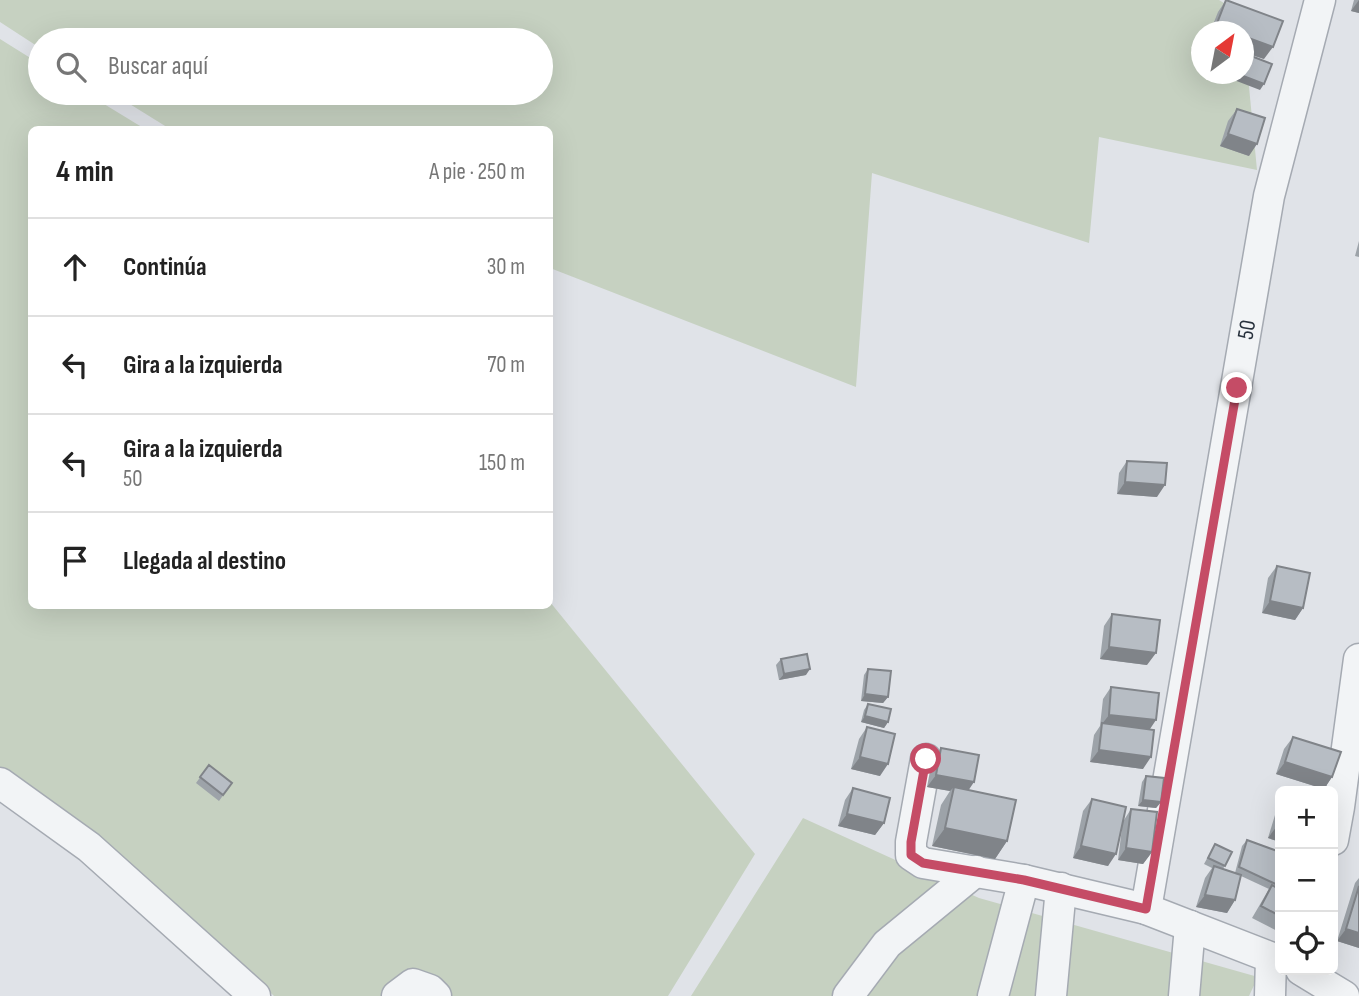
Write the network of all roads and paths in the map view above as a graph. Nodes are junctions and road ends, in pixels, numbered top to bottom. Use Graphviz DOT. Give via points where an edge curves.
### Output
graph roads {
  1 [pos="1320,0"];
  2 [pos="1359,659"];
  3 [pos="926,759"];
  4 [pos="0,783"];
  5 [pos="1338,812"];
  6 [pos="976,871"];
  7 [pos="1024,880"];
  8 [pos="1061,888"];
  9 [pos="1146,909"];
  10 [pos="1189,926"];
  11 [pos="1275,959"];
  12 [pos="1286,975"];
  13 [pos="1308,975"];
  14 [pos="255,996"];
  15 [pos="397,996"];
  16 [pos="436,996"];
  17 [pos="848,996"];
  18 [pos="993,996"];
  19 [pos="1051,996"];
  20 [pos="1184,996"];
  21 [pos="1270,996"];
  22 [pos="1344,996"];
  1 -- 9 [label="street, 50" via="1269,195"];
  2 -- 5 [label="street"];
  3 -- 6 [label="street" via="911,855 923,863"];
  4 -- 14 [label="street" via="89,847"];
  6 -- 7 [label="street"];
  6 -- 17 [label="street" via="887,944"];
  7 -- 8 [label="street"];
  7 -- 18 [label="street"];
  8 -- 9 [label="street"];
  8 -- 19 [label="street"];
  9 -- 10 [label="street"];
  10 -- 11 [label="street"];
  10 -- 20 [label="street"];
  12 -- 21 [label="street"];
  13 -- 22 [label="street"];
  15 -- 16 [label="street" via="413,984"];
}
